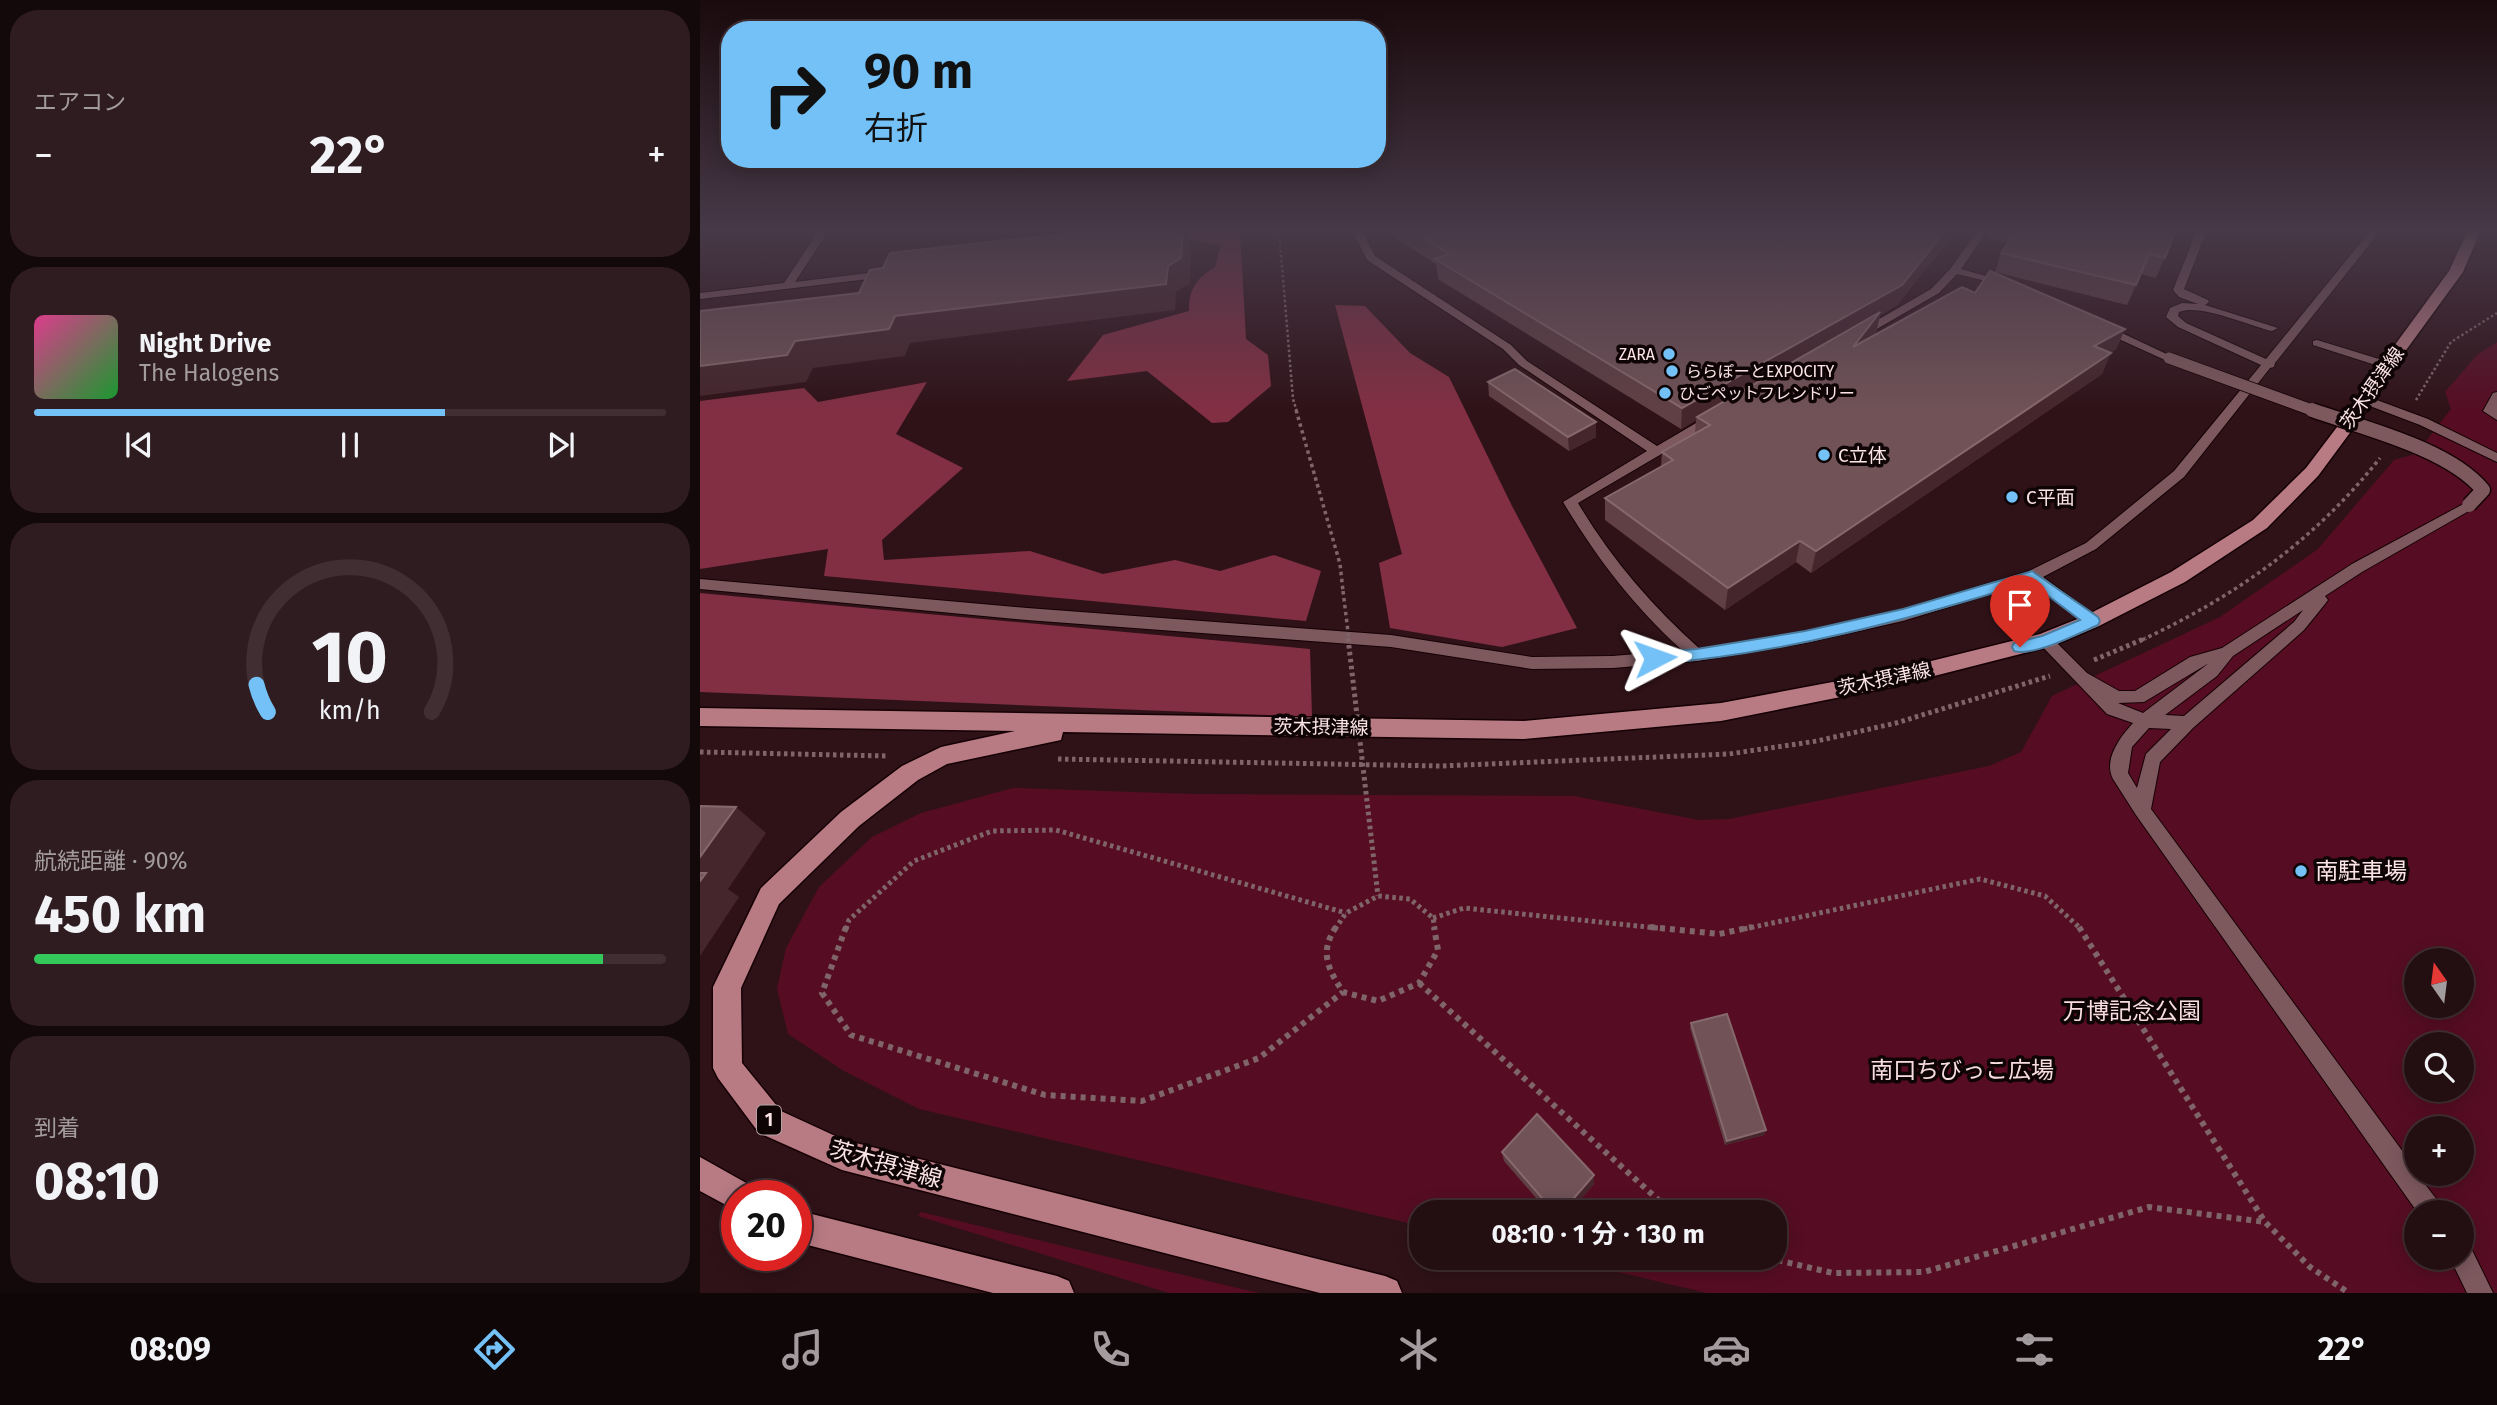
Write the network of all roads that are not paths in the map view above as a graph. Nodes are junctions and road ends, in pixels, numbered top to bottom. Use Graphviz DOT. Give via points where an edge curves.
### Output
graph roads {
  1 [pos="749,290"];
  2 [pos="1420,290"];
  3 [pos="1936,290"];
  4 [pos="2179,290"];
  5 [pos="2329,290"];
  6 [pos="2443,290"];
  7 [pos="700,296"];
  8 [pos="2091,323"];
  9 [pos="2321,339"];
  10 [pos="1850,340"];
  11 [pos="2391,361"];
  12 [pos="2270,365"];
  13 [pos="2497,396"];
  14 [pos="2366,400"];
  15 [pos="1729,409"];
  16 [pos="2497,416"];
  17 [pos="1656,451"];
  18 [pos="2497,458"];
  19 [pos="2032,576"];
  20 [pos="700,584"];
  21 [pos="2328,589"];
  22 [pos="2092,621"];
  23 [pos="2045,641"];
  24 [pos="2227,652"];
  25 [pos="1697,655"];
  26 [pos="2083,678"];
  27 [pos="700,717"];
  28 [pos="2145,721"];
  29 [pos="2187,723"];
  30 [pos="1110,724"];
  31 [pos="2142,810"];
  32 [pos="700,1173"];
  33 [pos="721,1185"];
  34 [pos="2424,1200"];
  35 [pos="812,1230"];
  36 [pos="2468,1270"];
  37 [pos="1057,1293"];
  38 [pos="1385,1293"];
  39 [pos="2480,1293"];
  1 -- 7 [label="lane"];
  2 -- 17 [label="lane"];
  3 -- 10 [label="lane"];
  4 -- 12 [label="lane" via="2274,325 2191,306 2174,310 2172,317"];
  5 -- 12 [label="lane"];
  6 -- 11 [label="main road, 茨木摂津線 / 1"];
  8 -- 21 [label="lane, bridge" via="2169,358 2445,458 2471,475 2483,490 2469,505"];
  9 -- 11 [label="lane"];
  11 -- 14 [label="main road, 茨木摂津線 / 1"];
  12 -- 19 [label="lane" via="2179,474 2091,547"];
  13 -- 16 [label="lane" via="2489,411"];
  14 -- 18 [label="lane"];
  14 -- 22 [label="main road, 茨木摂津線 / 1" via="2312,472 2260,524 2178,578"];
  15 -- 17 [label="lane"];
  17 -- 25 [label="lane" via="1570,502 1595,547 1659,621"];
  19 -- 22 [label="lane"];
  19 -- 25 [label="lane" via="1903,615"];
  20 -- 25 [label="lane" via="1391,642 1532,663"];
  21 -- 24 [label="lane"];
  21 -- 29 [label="lane" via="2299,626"];
  22 -- 23 [label="main road, 茨木摂津線 / 1"];
  23 -- 26 [label="lane"];
  23 -- 30 [label="main road, 茨木摂津線 / 1" via="1891,679 1721,712 1524,730"];
  24 -- 26 [label="lane" via="2196,661 2138,697 2117,697"];
  24 -- 28 [label="lane" via="2211,672"];
  26 -- 28 [label="lane" via="2113,709"];
  27 -- 30 [label="main road, 茨木摂津線 / 1"];
  28 -- 29 [label="lane"];
  28 -- 31 [label="lane" via="2124,744 2119,775"];
  29 -- 31 [label="lane" via="2152,759"];
  30 -- 38 [label="main road, 茨木摂津線 / 1" via="984,744 941,756 910,773 850,819 770,896 727,987 728,1068 770,1122 842,1155"];
  31 -- 34 [label="lane"];
  32 -- 33 [label="main road"];
  35 -- 37 [label="main road"];
  36 -- 39 [label="lane"];
}
